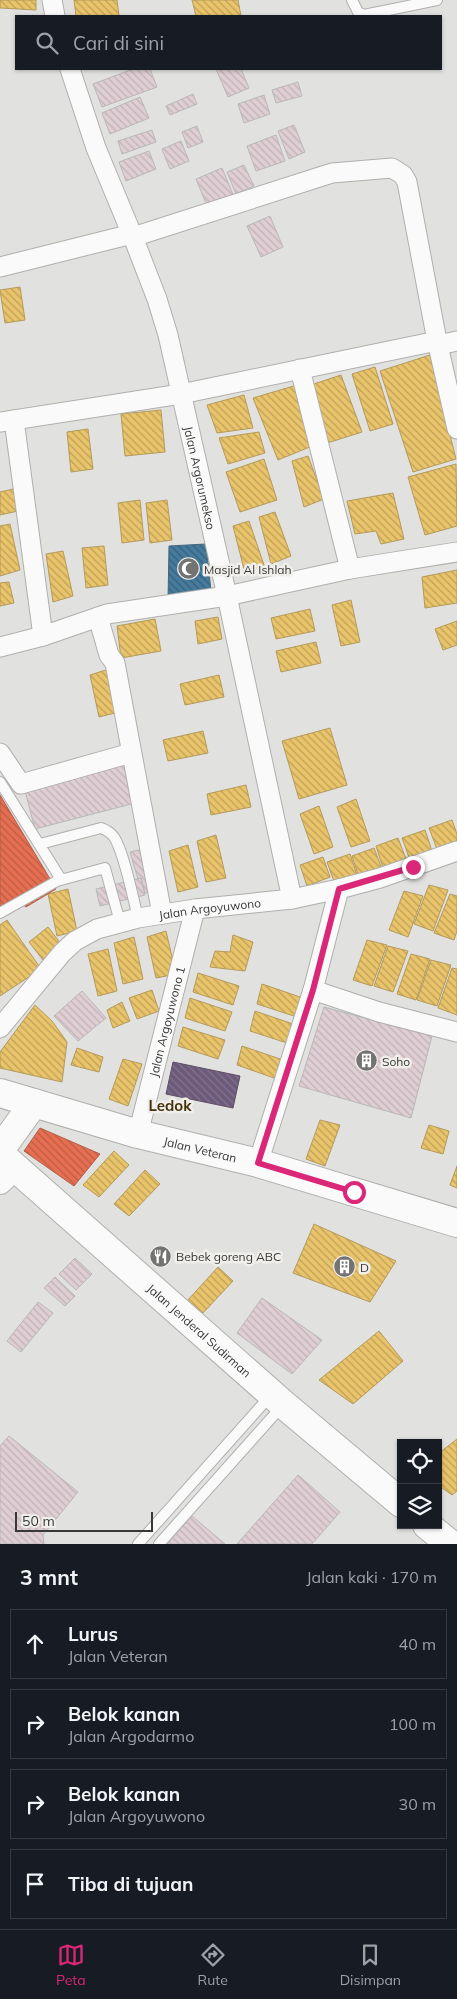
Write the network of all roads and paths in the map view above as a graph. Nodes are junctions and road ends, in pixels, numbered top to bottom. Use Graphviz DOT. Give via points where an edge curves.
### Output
graph roads {
  1 [pos="52,0"];
  2 [pos="352,0"];
  3 [pos="437,0"];
  4 [pos="55,15"];
  5 [pos="70,70"];
  6 [pos="132,235"];
  7 [pos="0,267"];
  8 [pos="457,341"];
  9 [pos="438,343"];
  10 [pos="300,369"];
  11 [pos="181,394"];
  12 [pos="7,421"];
  13 [pos="457,429"];
  14 [pos="457,552"];
  15 [pos="350,569"];
  16 [pos="227,596"];
  17 [pos="98,617"];
  18 [pos="43,636"];
  19 [pos="0,647"];
  20 [pos="131,752"];
  21 [pos="0,753"];
  22 [pos="0,782"];
  23 [pos="40,844"];
  24 [pos="455,854"];
  25 [pos="57,881"];
  26 [pos="339,889"];
  27 [pos="292,899"];
  28 [pos="195,909"];
  29 [pos="0,913"];
  30 [pos="162,914"];
  31 [pos="138,918"];
  32 [pos="120,922"];
  33 [pos="313,990"];
  34 [pos="0,1028"];
  35 [pos="457,1032"];
  36 [pos="0,1093"];
  37 [pos="34,1103"];
  38 [pos="138,1134"];
  39 [pos="4,1163"];
  40 [pos="258,1163"];
  41 [pos="457,1223"];
  42 [pos="278,1399"];
  43 [pos="397,1500"];
  44 [pos="432,1529"];
  45 [pos="138,1544"];
  46 [pos="159,1544"];
  47 [pos="450,1544"];
  1 -- 4 [label="street"];
  2 -- 3 [label="lane" via="358,12 364,15"];
  5 -- 6 [label="street, Jalan Argorumekso" via="96,148"];
  6 -- 7 [label="street"];
  6 -- 9 [label="street" via="332,173 384,168 398,170 407,182"];
  6 -- 11 [label="street, Jalan Argorumekso" via="160,308"];
  8 -- 9 [label="street"];
  9 -- 10 [label="street"];
  9 -- 13 [label="street"];
  10 -- 11 [label="street"];
  10 -- 15 [label="street"];
  11 -- 12 [label="street"];
  11 -- 16 [label="street, Jalan Argorumekso"];
  12 -- 18 [label="street"];
  14 -- 15 [label="street"];
  15 -- 16 [label="street"];
  16 -- 17 [label="street"];
  16 -- 27 [label="street, Jalan Argorumekso"];
  17 -- 18 [label="street"];
  17 -- 20 [label="street" via="109,655 115,664"];
  18 -- 19 [label="street"];
  20 -- 21 [label="street" via="20,784"];
  20 -- 30 [label="street"];
  22 -- 23 [label="lane"];
  23 -- 25 [label="lane" via="59,876"];
  23 -- 31 [label="lane" via="101,828 108,831 120,852"];
  24 -- 26 [label="street, Jalan Argoyuwono"];
  25 -- 29 [label="lane"];
  25 -- 32 [label="lane" via="105,868"];
  26 -- 27 [label="street, Jalan Argoyuwono"];
  26 -- 33 [label="street"];
  27 -- 28 [label="street, Jalan Argoyuwono"];
  28 -- 30 [label="street, Jalan Argoyuwono"];
  28 -- 38 [label="street, Jalan Argoyuwono 1"];
  30 -- 31 [label="street, Jalan Argoyuwono"];
  31 -- 32 [label="street, Jalan Argoyuwono"];
  32 -- 34 [label="street, Jalan Argoyuwono" via="75,941"];
  33 -- 35 [label="street" via="378,1012"];
  33 -- 40 [label="street"];
  36 -- 37 [label="main road, Jalan Veteran"];
  37 -- 38 [label="main road, Jalan Veteran"];
  37 -- 39 [label="main road"];
  38 -- 40 [label="main road, Jalan Veteran"];
  39 -- 42 [label="main road, Jalan Jenderal Sudirman"];
  40 -- 41 [label="main road, Jalan Veteran"];
  42 -- 43 [label="main road, Jalan Jenderal Sudirman"];
  42 -- 45 [label="lane"];
  42 -- 46 [label="lane"];
  44 -- 47 [label="main road"];
}
